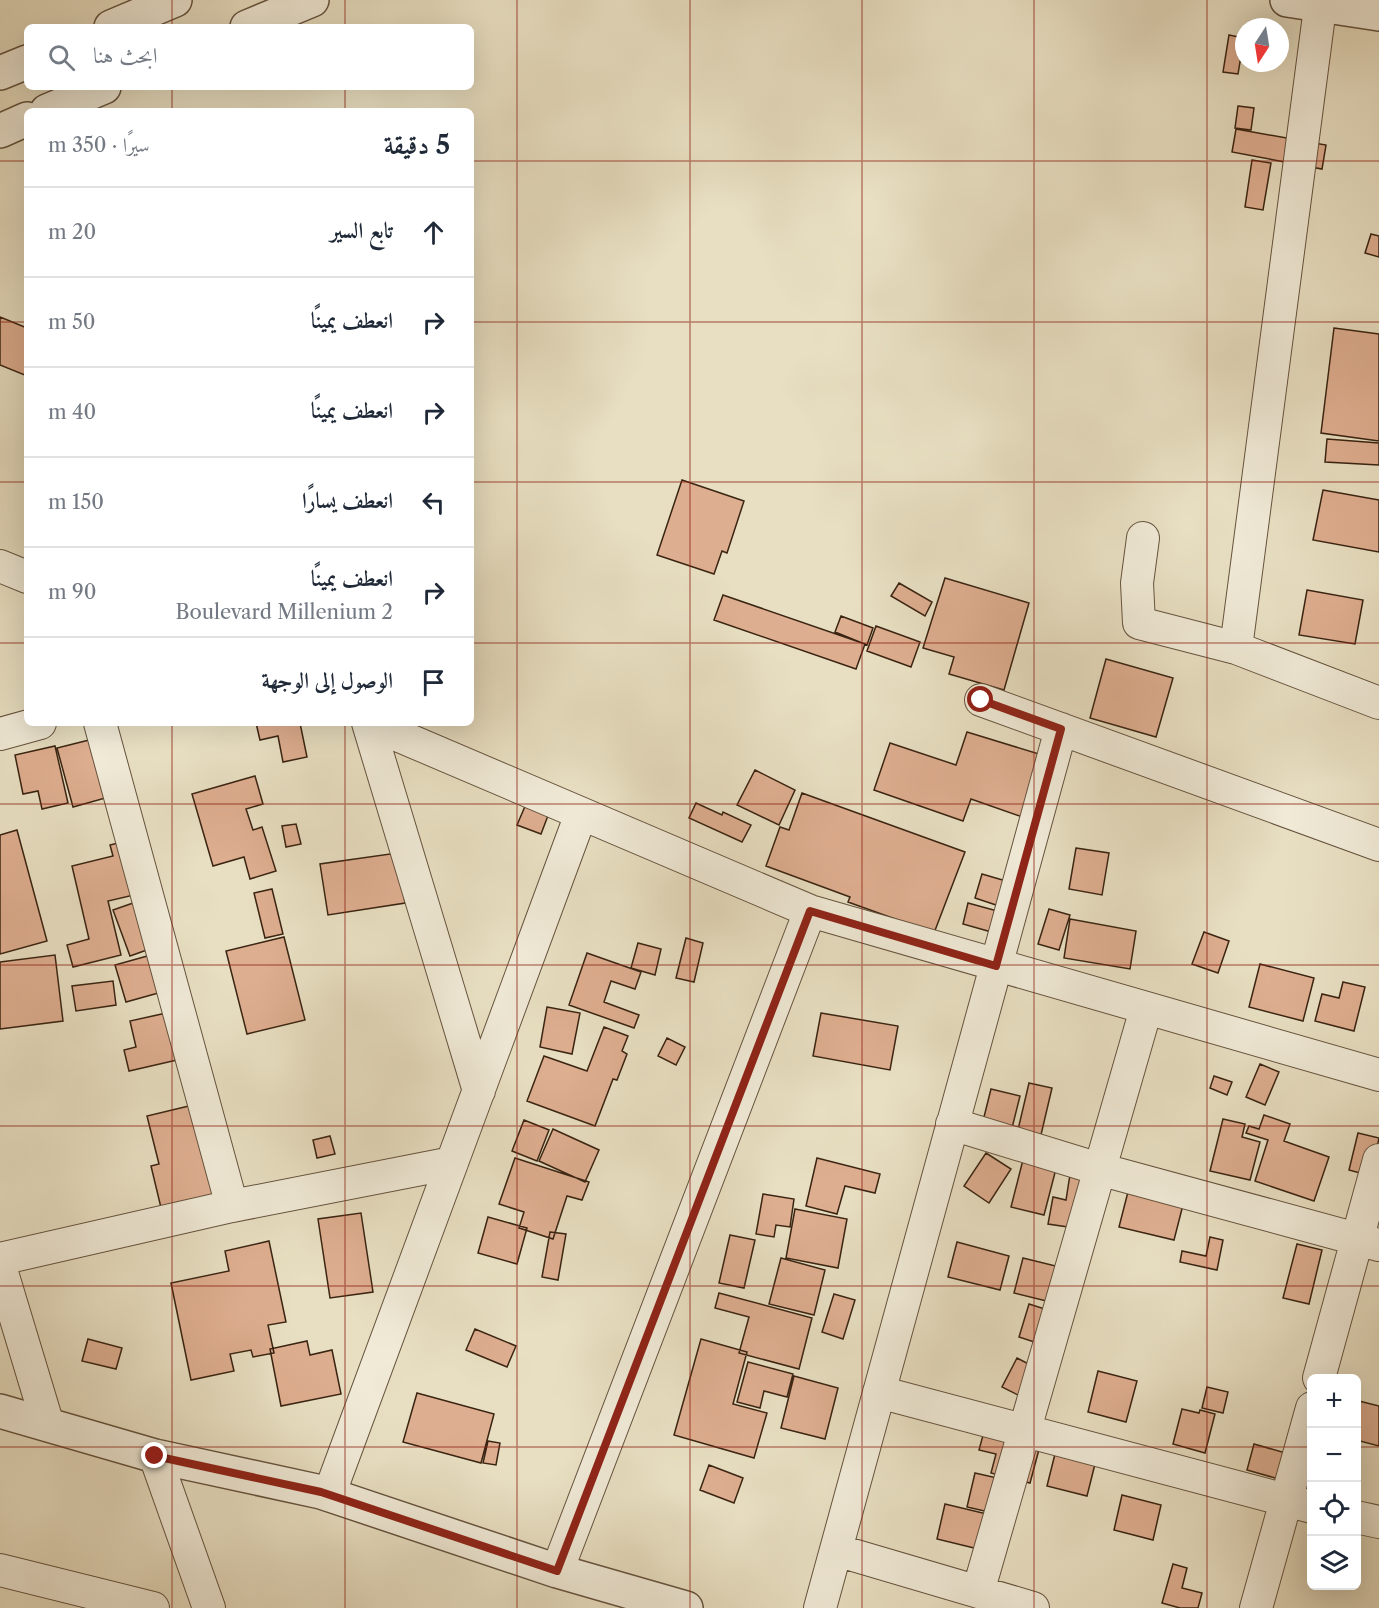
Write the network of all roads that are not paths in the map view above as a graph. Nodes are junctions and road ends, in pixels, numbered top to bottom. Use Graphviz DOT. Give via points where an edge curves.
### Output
graph roads {
  1 [pos="175,0"];
  2 [pos="312,0"];
  3 [pos="1287,0"];
  4 [pos="1321,2"];
  5 [pos="1379,14"];
  6 [pos="118,24"];
  7 [pos="255,24"];
  8 [pos="24,63"];
  9 [pos="0,73"];
  10 [pos="97,90"];
  11 [pos="54,108"];
  12 [pos="24,120"];
  13 [pos="0,130"];
  14 [pos="1143,538"];
  15 [pos="0,566"];
  16 [pos="24,576"];
  17 [pos="1236,648"];
  18 [pos="981,700"];
  19 [pos="1379,703"];
  20 [pos="29,726"];
  21 [pos="101,726"];
  22 [pos="369,726"];
  23 [pos="375,726"];
  24 [pos="1061,729"];
  25 [pos="0,734"];
  26 [pos="581,814"];
  27 [pos="1379,845"];
  28 [pos="810,911"];
  29 [pos="996,966"];
  30 [pos="1146,1009"];
  31 [pos="1379,1075"];
  32 [pos="479,1091"];
  33 [pos="952,1124"];
  34 [pos="1379,1160"];
  35 [pos="452,1163"];
  36 [pos="1099,1169"];
  37 [pos="232,1206"];
  38 [pos="1368,1242"];
  39 [pos="0,1258"];
  40 [pos="0,1266"];
  41 [pos="1320,1374"];
  42 [pos="879,1392"];
  43 [pos="0,1411"];
  44 [pos="48,1425"];
  45 [pos="1308,1428"];
  46 [pos="1024,1431"];
  47 [pos="155,1456"];
  48 [pos="329,1495"];
  49 [pos="1299,1504"];
  50 [pos="1361,1518"];
  51 [pos="1379,1522"];
  52 [pos="836,1550"];
  53 [pos="0,1570"];
  54 [pos="557,1571"];
  55 [pos="978,1592"];
  56 [pos="153,1608"];
  57 [pos="209,1608"];
  58 [pos="686,1608"];
  59 [pos="820,1608"];
  60 [pos="1033,1608"];
  61 [pos="1256,1608"];
  1 -- 6 [label="street"];
  2 -- 7 [label="street"];
  3 -- 4 [label="street"];
  4 -- 5 [label="street"];
  4 -- 17 [label="street"];
  8 -- 9 [label="street"];
  10 -- 11 [label="street"];
  12 -- 13 [label="street"];
  14 -- 17 [label="street" via="1137,583 1139,623"];
  15 -- 16 [label="street"];
  17 -- 19 [label="street"];
  18 -- 24 [label="street"];
  20 -- 25 [label="street"];
  21 -- 37 [label="street"];
  22 -- 32 [label="street"];
  23 -- 26 [label="street"];
  24 -- 27 [label="street"];
  24 -- 29 [label="street"];
  26 -- 28 [label="street"];
  26 -- 32 [label="street"];
  28 -- 29 [label="street"];
  28 -- 54 [label="street"];
  29 -- 30 [label="street"];
  29 -- 33 [label="street"];
  30 -- 31 [label="street"];
  30 -- 36 [label="street"];
  32 -- 35 [label="street"];
  33 -- 36 [label="street"];
  33 -- 42 [label="street"];
  34 -- 38 [label="street"];
  35 -- 37 [label="street"];
  35 -- 48 [label="street"];
  36 -- 38 [label="street"];
  36 -- 46 [label="street"];
  37 -- 39 [label="street"];
  38 -- 41 [label="street"];
  40 -- 44 [label="street"];
  42 -- 46 [label="street"];
  42 -- 52 [label="street"];
  43 -- 44 [label="street"];
  44 -- 47 [label="street"];
  45 -- 49 [label="street"];
  46 -- 49 [label="street"];
  46 -- 55 [label="street"];
  47 -- 48 [label="street"];
  47 -- 57 [label="street"];
  48 -- 54 [label="street"];
  49 -- 61 [label="street"];
  50 -- 51 [label="street"];
  52 -- 55 [label="street"];
  52 -- 59 [label="street"];
  53 -- 56 [label="street"];
  54 -- 58 [label="street"];
  55 -- 60 [label="street"];
}
